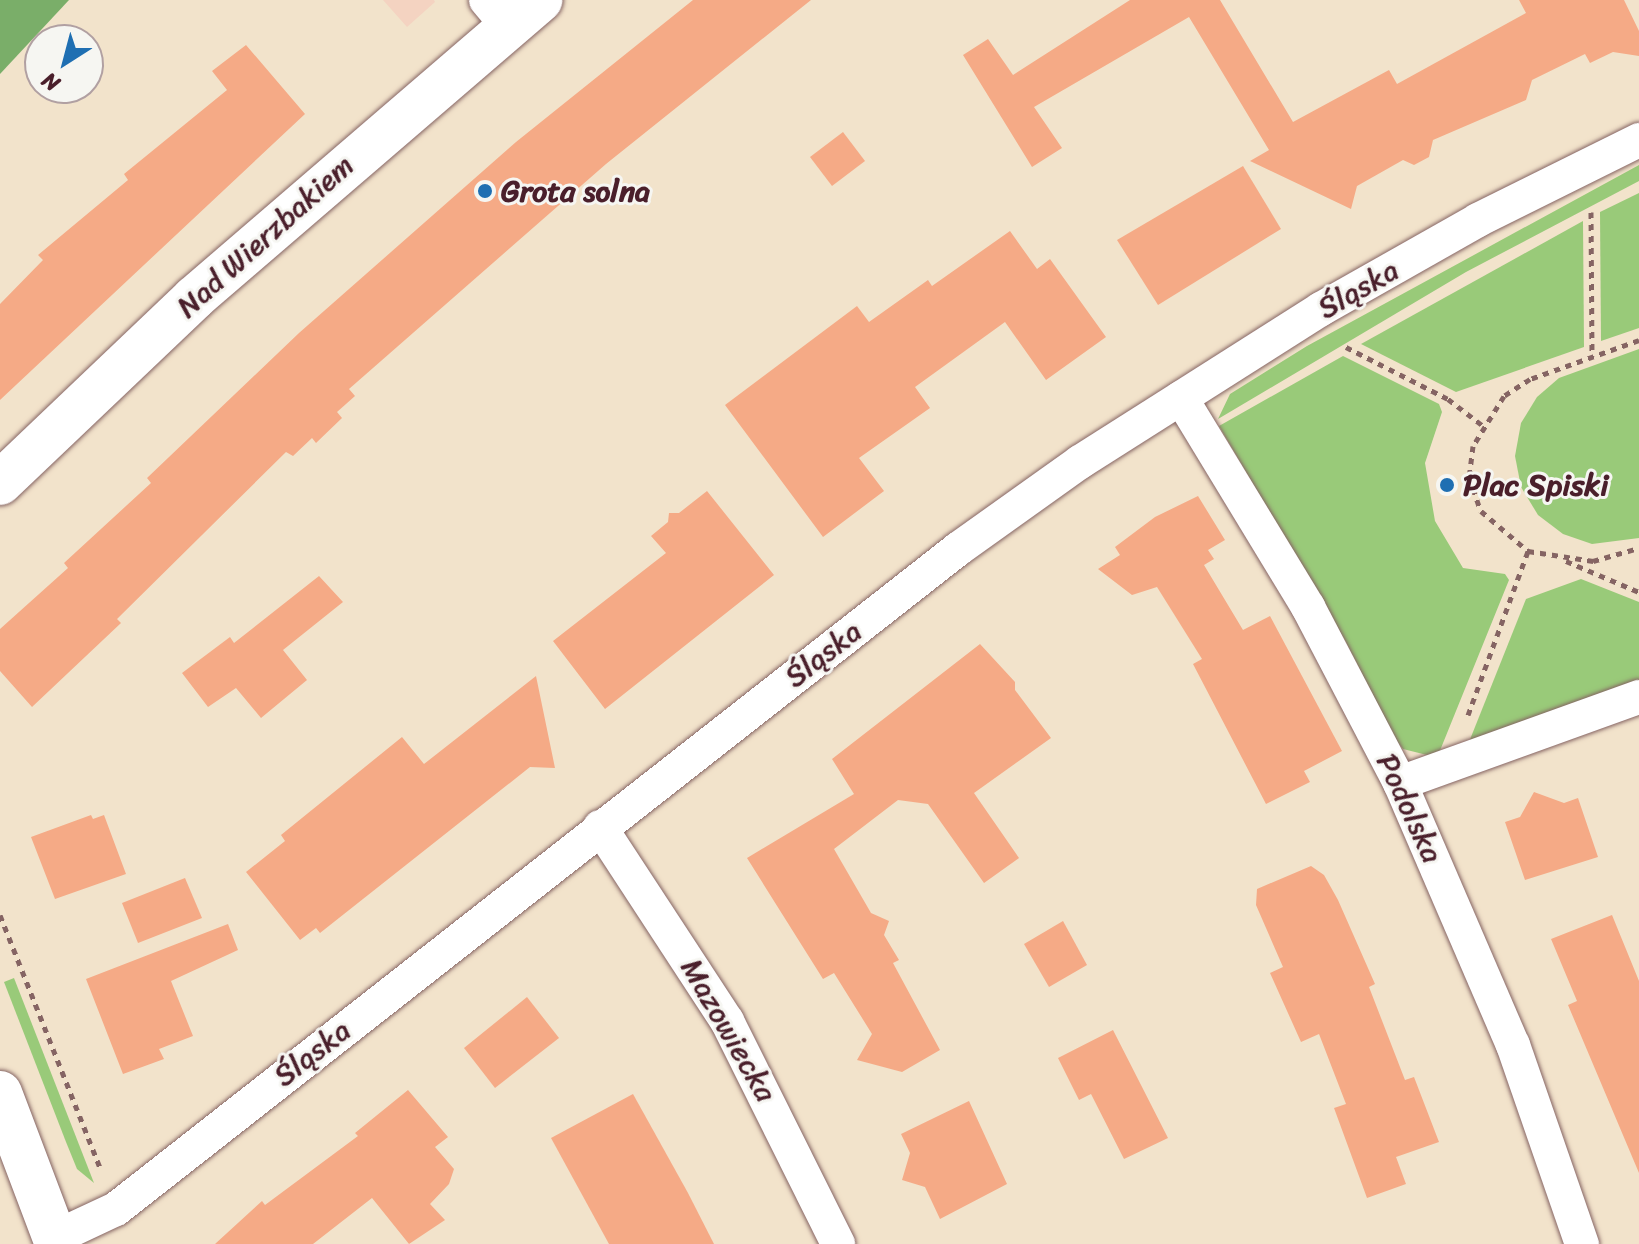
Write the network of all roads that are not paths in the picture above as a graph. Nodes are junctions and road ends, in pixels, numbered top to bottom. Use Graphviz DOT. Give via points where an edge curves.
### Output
graph roads {
  1 [pos="511,9"];
  2 [pos="1639,140"];
  3 [pos="1181,398"];
  4 [pos="0,483"];
  5 [pos="1639,697"];
  6 [pos="1400,783"];
  7 [pos="600,827"];
  8 [pos="0,1093"];
  9 [pos="55,1241"];
  10 [pos="838,1244"];
  11 [pos="1582,1244"];
  1 -- 4 [label="street, Nad Wierzbakiem"];
  2 -- 3 [label="street, Śląska" via="1321,309"];
  3 -- 6 [label="street, Podolska" via="1308,607"];
  3 -- 7 [label="street, Śląska" via="958,549"];
  5 -- 6 [label="street"];
  6 -- 11 [label="street, Podolska" via="1513,1045"];
  7 -- 9 [label="street, Śląska" via="116,1209"];
  7 -- 10 [label="street, Mazowiecka" via="727,1021"];
  8 -- 9 [label="street"];
}
